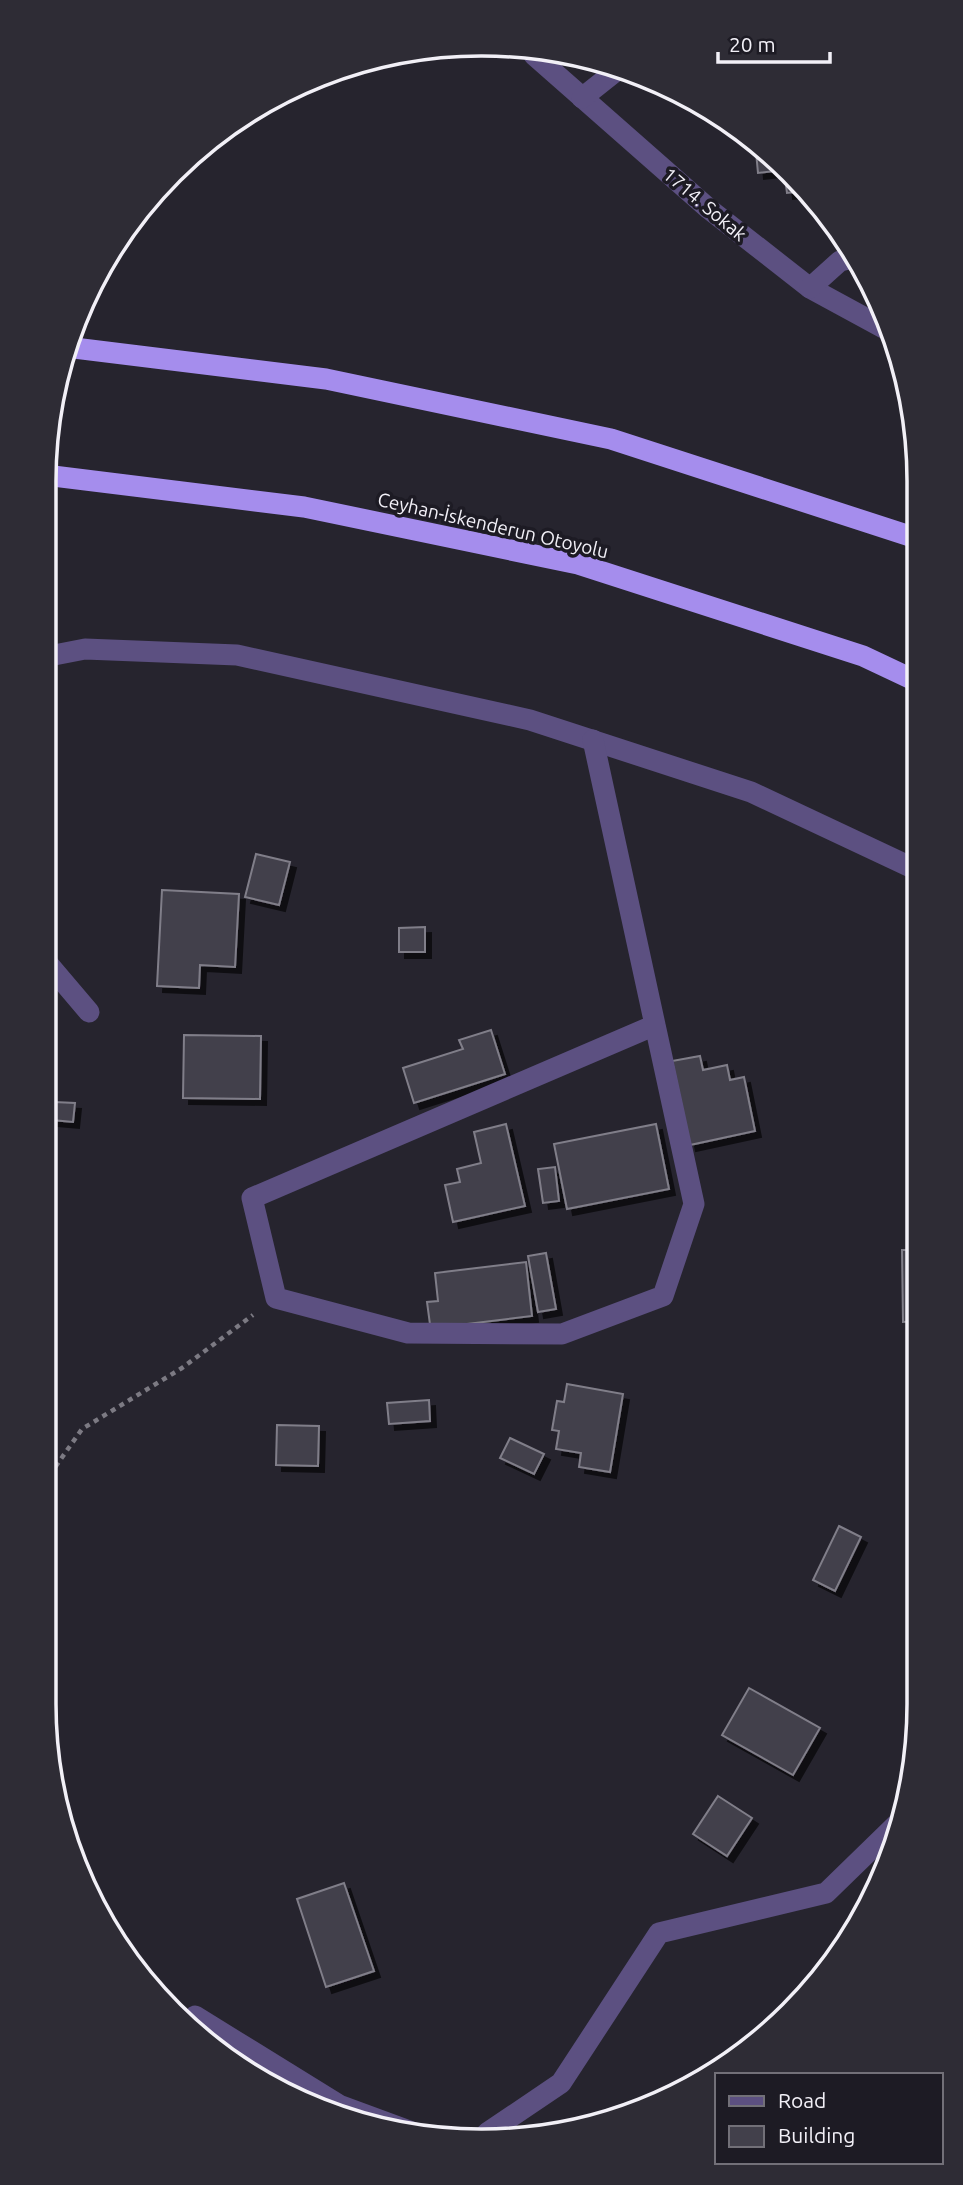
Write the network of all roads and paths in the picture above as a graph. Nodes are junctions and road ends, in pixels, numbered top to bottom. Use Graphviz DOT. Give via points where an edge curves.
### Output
graph roads {
  1 [pos="540,60"];
  2 [pos="610,76"];
  3 [pos="582,99"];
  4 [pos="844,260"];
  5 [pos="810,288"];
  6 [pos="877,324"];
  7 [pos="78,348"];
  8 [pos="56,476"];
  9 [pos="907,535"];
  10 [pos="56,655"];
  11 [pos="907,677"];
  12 [pos="593,740"];
  13 [pos="907,865"];
  14 [pos="56,973"];
  15 [pos="89,1012"];
  16 [pos="655,1025"];
  17 [pos="276,1298"];
  18 [pos="56,1466"];
  19 [pos="886,1835"];
  20 [pos="195,2016"];
  21 [pos="335,2103"];
  22 [pos="494,2129"];
  1 -- 3 [label="street, 1714. Sokak"];
  2 -- 3 [label="street"];
  3 -- 5 [label="street, 1714. Sokak" via="709,209"];
  4 -- 5 [label="street"];
  5 -- 6 [label="street, 1714. Sokak"];
  7 -- 9 [label="highway" via="326,379 611,439"];
  8 -- 11 [label="highway, Ceyhan-İskenderun Otoyolu" via="304,507 578,564 863,656"];
  10 -- 12 [label="street" via="85,649 237,655 530,720"];
  12 -- 13 [label="street" via="751,792"];
  12 -- 16 [label="street"];
  14 -- 15 [label="street"];
  16 -- 17 [label="street" via="252,1198"];
  16 -- 17 [label="street" via="694,1205 663,1296 562,1334 408,1334"];
  17 -- 18 [label="path" via="182,1368 82,1429"];
  19 -- 22 [label="street" via="826,1893 659,1933 561,2083"];
  20 -- 21 [label="street"];
}
